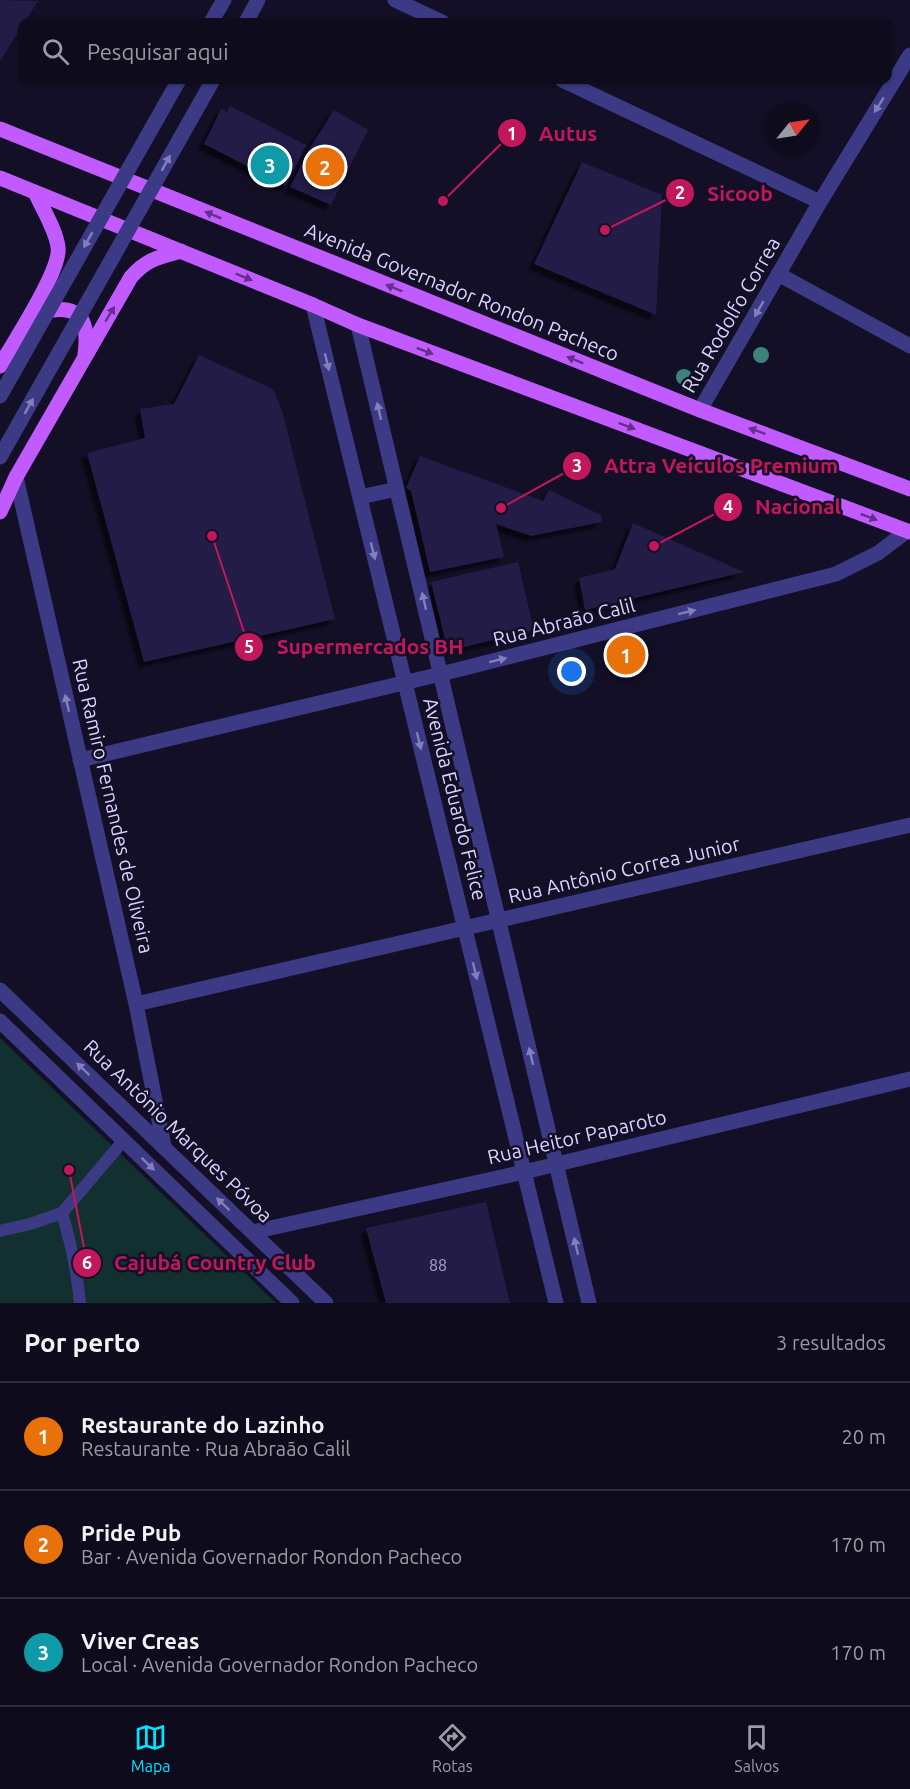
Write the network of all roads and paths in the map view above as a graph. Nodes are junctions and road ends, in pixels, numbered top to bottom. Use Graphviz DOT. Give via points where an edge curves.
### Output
graph roads {
  1 [pos="224,0"];
  2 [pos="258,0"];
  3 [pos="395,0"];
  4 [pos="213,18"];
  5 [pos="248,18"];
  6 [pos="433,18"];
  7 [pos="910,55"];
  8 [pos="176,84"];
  9 [pos="211,84"];
  10 [pos="570,84"];
  11 [pos="0,129"];
  12 [pos="0,178"];
  13 [pos="34,192"];
  14 [pos="820,202"];
  15 [pos="181,251"];
  16 [pos="778,274"];
  17 [pos="314,305"];
  18 [pos="26,320"];
  19 [pos="358,326"];
  20 [pos="910,346"];
  21 [pos="85,357"];
  22 [pos="0,366"];
  23 [pos="0,396"];
  24 [pos="700,410"];
  25 [pos="0,457"];
  26 [pos="16,477"];
  27 [pos="397,489"];
  28 [pos="910,489"];
  29 [pos="360,497"];
  30 [pos="0,512"];
  31 [pos="908,532"];
  32 [pos="441,674"];
  33 [pos="405,682"];
  34 [pos="80,760"];
  35 [pos="910,825"];
  36 [pos="500,921"];
  37 [pos="465,929"];
  38 [pos="0,990"];
  39 [pos="136,1004"];
  40 [pos="0,1021"];
  41 [pos="910,1079"];
  42 [pos="124,1140"];
  43 [pos="164,1146"];
  44 [pos="557,1165"];
  45 [pos="524,1172"];
  46 [pos="62,1213"];
  47 [pos="0,1231"];
  48 [pos="252,1232"];
  49 [pos="80,1303"];
  50 [pos="292,1303"];
  51 [pos="326,1303"];
  52 [pos="556,1303"];
  53 [pos="589,1303"];
  1 -- 4 [label="street"];
  2 -- 5 [label="street"];
  3 -- 6 [label="street"];
  7 -- 14 [label="street, Rua Rodolfo Correa, one-way"];
  8 -- 23 [label="street, one-way, bridge"];
  25 -- 9 [label="street, one-way, bridge"];
  10 -- 14 [label="street"];
  24 -- 11 [label="main road, Avenida Governador Rondon Pacheco, one-way"];
  12 -- 13 [label="main road"];
  13 -- 15 [label="main road"];
  13 -- 18 [label="main road" via="58,246 58,259"];
  14 -- 16 [label="street, Rua Rodolfo Correa"];
  15 -- 17 [label="main road, one-way"];
  21 -- 15 [label="main road, one-way" via="131,277 149,261"];
  16 -- 20 [label="street"];
  16 -- 24 [label="street, Rua Rodolfo Correa, one-way"];
  17 -- 19 [label="main road"];
  17 -- 29 [label="street, Avenida Eduardo Felice, one-way"];
  18 -- 21 [label="main road" via="57,309 73,311 84,326"];
  18 -- 22 [label="main road"];
  27 -- 19 [label="street, Avenida Eduardo Felice, one-way"];
  19 -- 31 [label="main road, one-way"];
  21 -- 26 [label="main road"];
  28 -- 24 [label="main road, Avenida Governador Rondon Pacheco, one-way"];
  26 -- 30 [label="main road"];
  34 -- 26 [label="street, Rua Ramiro Fernandes de Oliveira, one-way"];
  27 -- 29 [label="street"];
  32 -- 27 [label="street, Avenida Eduardo Felice, one-way"];
  29 -- 33 [label="street, Avenida Eduardo Felice, one-way"];
  32 -- 31 [label="street, Rua Abraão Calil, one-way" via="836,574 878,554"];
  32 -- 33 [label="street, Rua Abraão Calil"];
  32 -- 36 [label="street, Avenida Eduardo Felice"];
  33 -- 34 [label="street, Rua Abraão Calil"];
  33 -- 37 [label="street, Avenida Eduardo Felice, one-way"];
  34 -- 39 [label="street, Rua Ramiro Fernandes de Oliveira"];
  35 -- 36 [label="street, Rua Antônio Correa Junior"];
  36 -- 37 [label="street, Rua Antônio Correa Junior"];
  44 -- 36 [label="street, Avenida Eduardo Felice, one-way"];
  37 -- 39 [label="street, Rua Antônio Correa Junior"];
  37 -- 45 [label="street, Avenida Eduardo Felice, one-way"];
  43 -- 38 [label="street, Rua Antônio Marques Póvoa, one-way"];
  39 -- 43 [label="street, Rua Ramiro Fernandes de Oliveira"];
  40 -- 42 [label="street"];
  41 -- 44 [label="street, Rua Heitor Paparoto"];
  42 -- 43 [label="street" via="139,1138 153,1146"];
  42 -- 46 [label="lane"];
  42 -- 50 [label="street, one-way"];
  48 -- 43 [label="street, Rua Antônio Marques Póvoa, one-way"];
  44 -- 45 [label="street, Rua Heitor Paparoto"];
  53 -- 44 [label="street, Avenida Eduardo Felice, one-way"];
  45 -- 48 [label="street, Rua Heitor Paparoto"];
  45 -- 52 [label="street, Avenida Eduardo Felice"];
  46 -- 47 [label="lane"];
  46 -- 49 [label="lane" via="74,1257"];
  48 -- 51 [label="street, Rua Antônio Marques Póvoa"];
}
